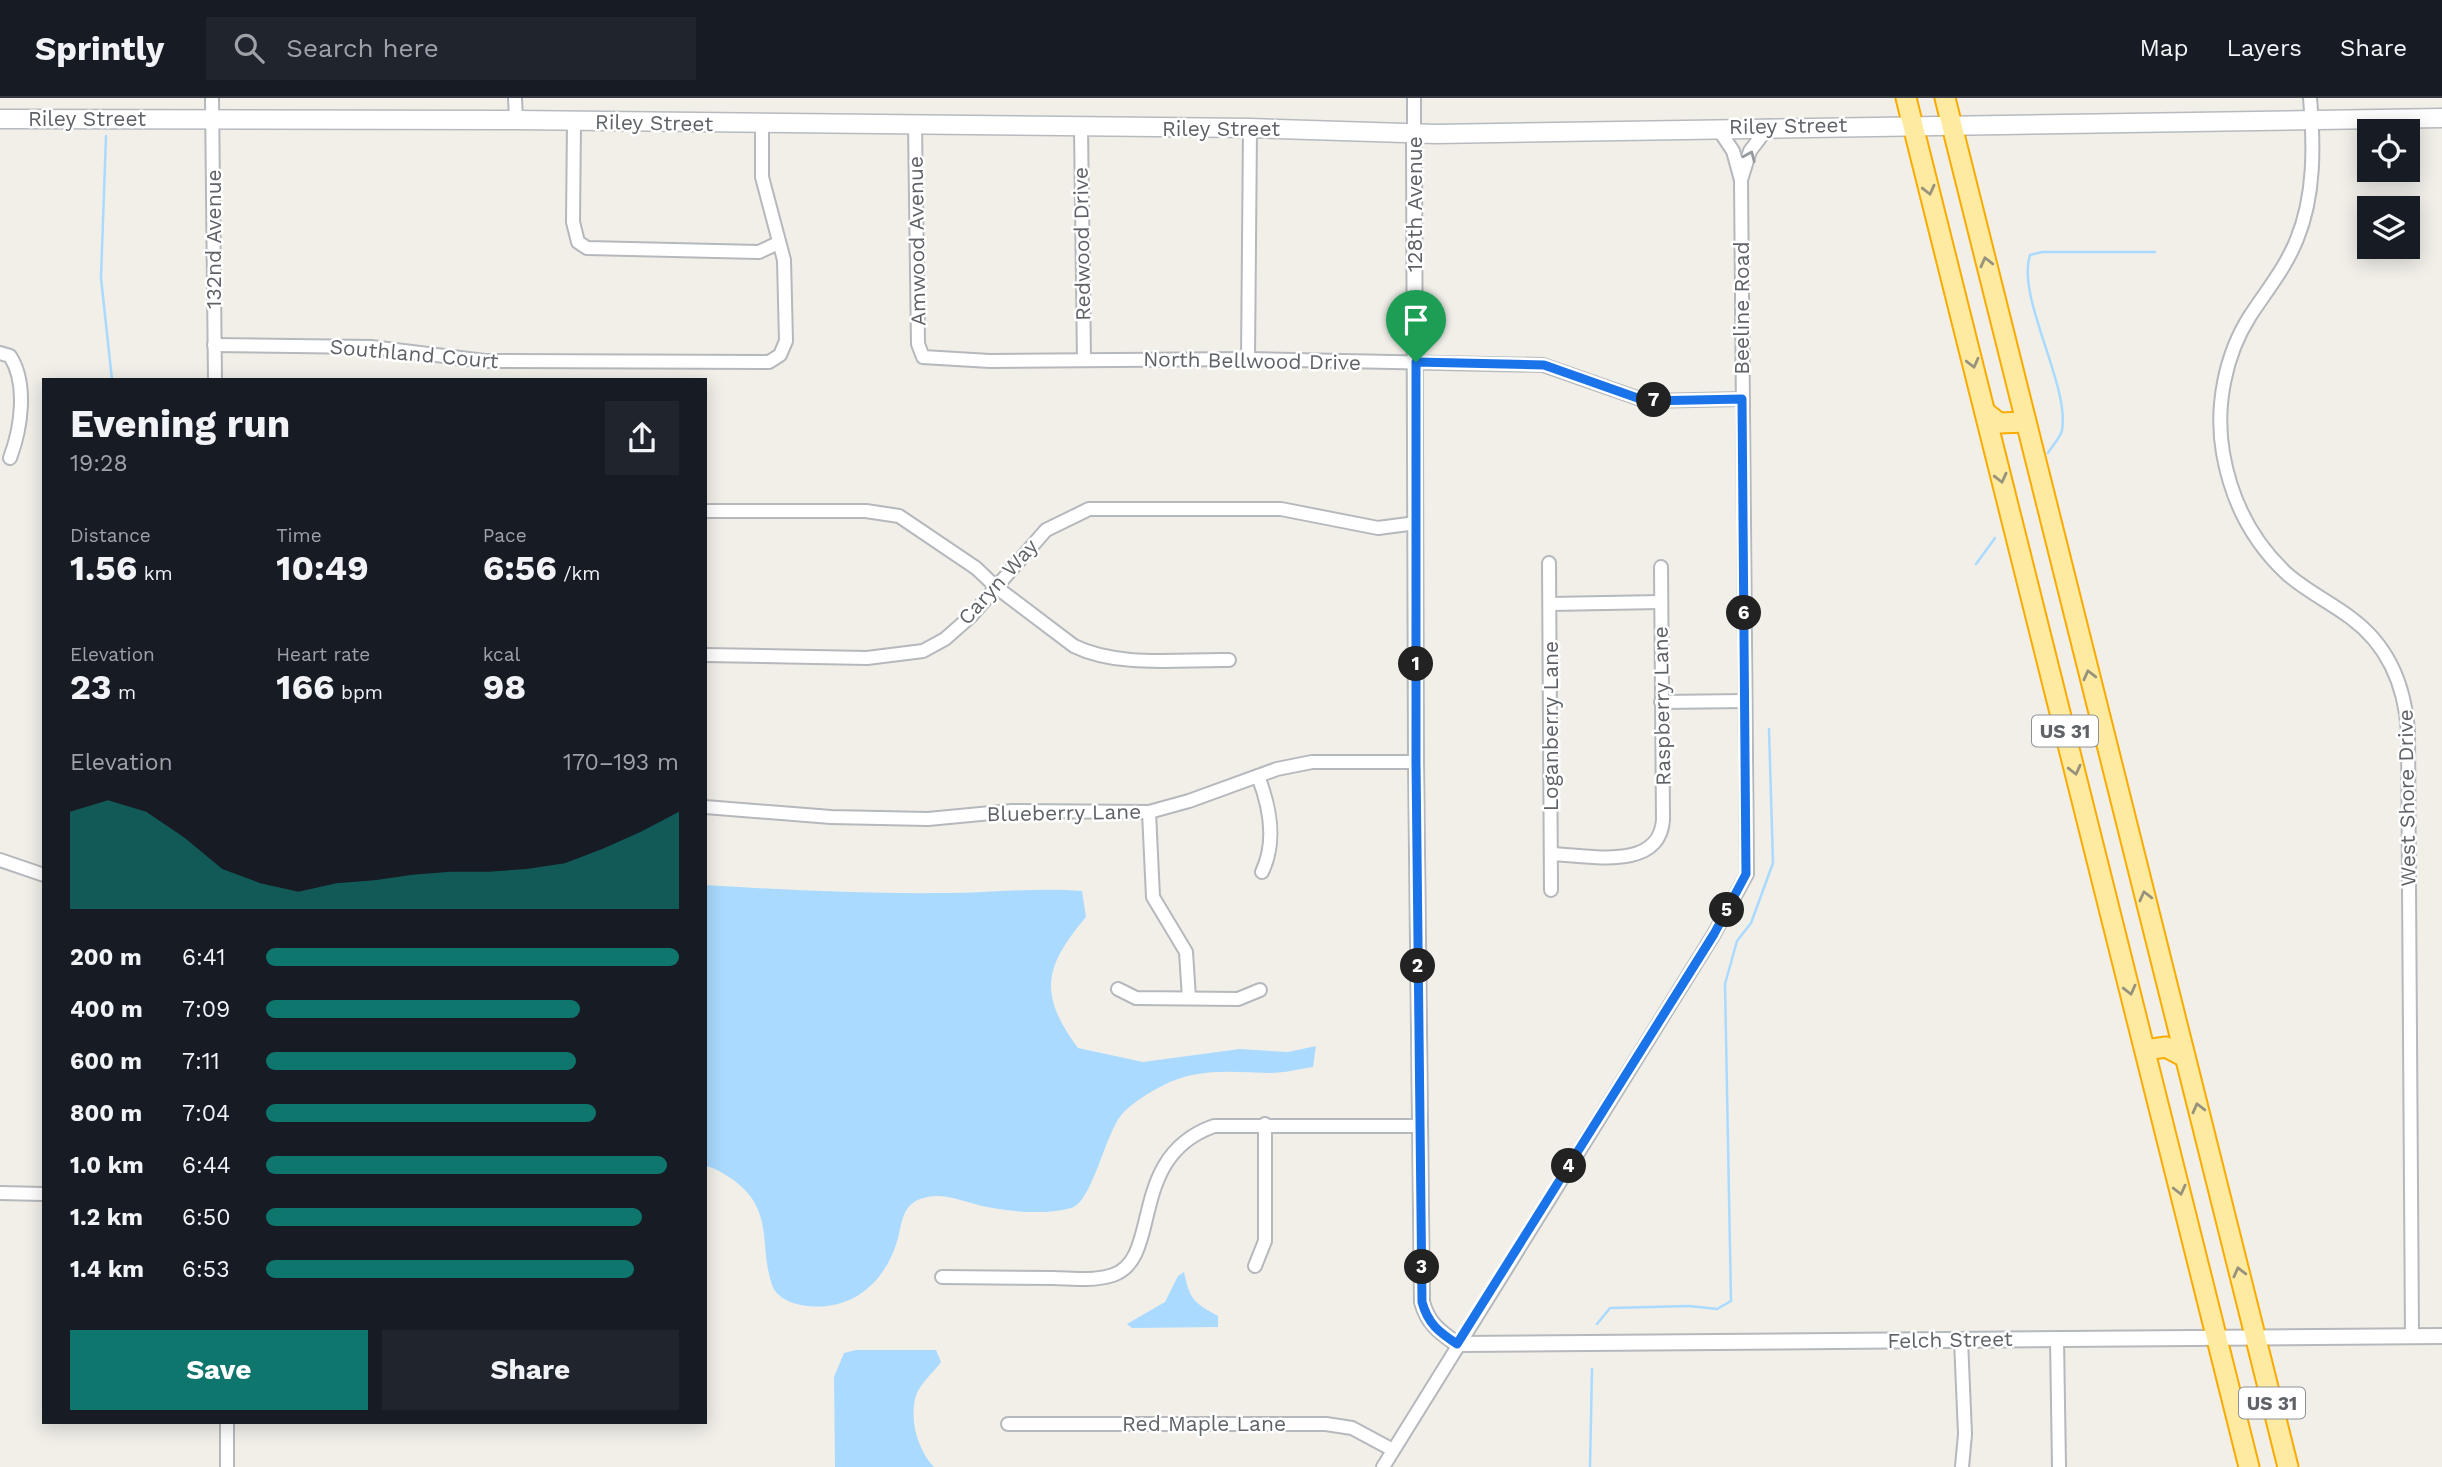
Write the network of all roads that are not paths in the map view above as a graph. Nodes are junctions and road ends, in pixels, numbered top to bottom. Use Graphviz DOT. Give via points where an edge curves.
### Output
graph roads {
  1 [pos="212,98"];
  2 [pos="515,98"];
  3 [pos="1414,98"];
  4 [pos="1906,98"];
  5 [pos="1945,98"];
  6 [pos="2311,98"];
  7 [pos="2442,118"];
  8 [pos="0,119"];
  9 [pos="213,119"];
  10 [pos="2312,119"];
  11 [pos="516,120"];
  12 [pos="574,122"];
  13 [pos="915,124"];
  14 [pos="1913,124"];
  15 [pos="1951,124"];
  16 [pos="762,125"];
  17 [pos="1717,127"];
  18 [pos="1769,127"];
  19 [pos="1081,128"];
  20 [pos="1250,128"];
  21 [pos="1414,134"];
  22 [pos="1741,180"];
  23 [pos="778,243"];
  24 [pos="214,345"];
  25 [pos="5,354"];
  26 [pos="923,357"];
  27 [pos="1084,359"];
  28 [pos="1248,359"];
  29 [pos="1416,362"];
  30 [pos="215,378"];
  31 [pos="1742,399"];
  32 [pos="1985,412"];
  33 [pos="2026,422"];
  34 [pos="10,458"];
  35 [pos="707,511"];
  36 [pos="1416,523"];
  37 [pos="1549,563"];
  38 [pos="1661,567"];
  39 [pos="996,587"];
  40 [pos="1661,602"];
  41 [pos="1550,604"];
  42 [pos="707,655"];
  43 [pos="1229,660"];
  44 [pos="1745,701"];
  45 [pos="1661,702"];
  46 [pos="1416,762"];
  47 [pos="1258,776"];
  48 [pos="707,807"];
  49 [pos="1149,811"];
  50 [pos="1551,854"];
  51 [pos="0,860"];
  52 [pos="1262,872"];
  53 [pos="42,874"];
  54 [pos="1551,890"];
  55 [pos="1118,989"];
  56 [pos="1260,990"];
  57 [pos="1189,998"];
  58 [pos="2145,1050"];
  59 [pos="2185,1057"];
  60 [pos="1265,1124"];
  61 [pos="1419,1126"];
  62 [pos="0,1193"];
  63 [pos="42,1194"];
  64 [pos="1255,1266"];
  65 [pos="942,1277"];
  66 [pos="2442,1336"];
  67 [pos="2412,1337"];
  68 [pos="2217,1338"];
  69 [pos="2255,1338"];
  70 [pos="2057,1339"];
  71 [pos="1961,1340"];
  72 [pos="1457,1344"];
  73 [pos="227,1424"];
  74 [pos="1008,1424"];
  75 [pos="1393,1450"];
  76 [pos="227,1467"];
  77 [pos="1383,1467"];
  78 [pos="1962,1467"];
  79 [pos="2059,1467"];
  80 [pos="2249,1467"];
  81 [pos="2288,1467"];
  1 -- 9 [label="street, 132nd Avenue"];
  2 -- 11 [label="street"];
  3 -- 21 [label="street, 128th Avenue"];
  4 -- 14 [label="highway, US 31"];
  5 -- 15 [label="highway, US 31"];
  6 -- 10 [label="street, West Shore Drive"];
  7 -- 10 [label="main road, Riley Street"];
  8 -- 9 [label="main road, Riley Street"];
  9 -- 11 [label="main road, Riley Street"];
  9 -- 24 [label="street, 132nd Avenue"];
  10 -- 15 [label="main road, Riley Street"];
  10 -- 67 [label="street, West Shore Drive" via="2312,177 2302,227 2234,348 2223,390 2221,433 2235,497 2263,548 2301,585 2371,635 2395,670 2404,698"];
  11 -- 12 [label="main road, Riley Street"];
  12 -- 16 [label="main road, Riley Street"];
  12 -- 23 [label="street" via="573,222 578,242 587,248 759,252"];
  13 -- 16 [label="main road, Riley Street"];
  13 -- 19 [label="main road, Riley Street"];
  13 -- 26 [label="street, Amwood Avenue" via="918,344"];
  14 -- 15 [label="main road, Riley Street"];
  14 -- 18 [label="main road, Riley Street"];
  14 -- 32 [label="highway, US 31, one-way"];
  33 -- 15 [label="highway, US 31, one-way"];
  16 -- 23 [label="street" via="762,177"];
  17 -- 18 [label="main road, Riley Street"];
  17 -- 21 [label="main road, Riley Street"];
  17 -- 22 [label="street, Beeline Road" via="1734,151"];
  22 -- 18 [label="street, Beeline Road, one-way" via="1750,151"];
  19 -- 20 [label="main road, Riley Street"];
  19 -- 27 [label="street, Redwood Drive"];
  20 -- 21 [label="main road, Riley Street"];
  20 -- 28 [label="street"];
  21 -- 29 [label="street, 128th Avenue"];
  22 -- 31 [label="street, Beeline Road"];
  23 -- 24 [label="street, Southland Court" via="784,260 786,341 780,355 769,362 485,361 371,347"];
  24 -- 30 [label="street, 132nd Avenue"];
  25 -- 34 [label="street" via="18,374 19,432"];
  26 -- 27 [label="street, North Bellwood Drive"];
  27 -- 28 [label="street, North Bellwood Drive"];
  28 -- 29 [label="street, North Bellwood Drive"];
  29 -- 31 [label="street, North Bellwood Drive" via="1544,365 1646,401"];
  29 -- 36 [label="street, 128th Avenue"];
  31 -- 44 [label="street, Beeline Road"];
  32 -- 33 [label="highway" via="2006,425"];
  32 -- 58 [label="highway, US 31, one-way"];
  59 -- 33 [label="highway, US 31, one-way"];
  35 -- 39 [label="street" via="866,511 899,516 976,568"];
  36 -- 39 [label="street, Caryn Way" via="1378,528 1281,509 1089,509 1046,530"];
  36 -- 46 [label="street, 128th Avenue"];
  37 -- 41 [label="street, Loganberry Lane"];
  38 -- 40 [label="street, Raspberry Lane"];
  39 -- 42 [label="street, Caryn Way" via="945,639 923,650 867,658"];
  39 -- 43 [label="street" via="1088,653 1132,659"];
  40 -- 41 [label="street"];
  40 -- 45 [label="street, Raspberry Lane"];
  41 -- 50 [label="street, Loganberry Lane"];
  44 -- 45 [label="street"];
  44 -- 72 [label="street, Beeline Road" via="1746,874 1714,934"];
  45 -- 50 [label="street, Raspberry Lane" via="1663,820 1656,845 1629,855"];
  46 -- 47 [label="street, Blueberry Lane" via="1312,762"];
  46 -- 61 [label="street, 128th Avenue"];
  47 -- 49 [label="street, Blueberry Lane"];
  47 -- 52 [label="street" via="1269,805 1270,848"];
  48 -- 49 [label="street, Blueberry Lane" via="928,819 1012,810"];
  49 -- 57 [label="street" via="1153,897 1186,952"];
  50 -- 54 [label="street, Loganberry Lane"];
  51 -- 53 [label="street"];
  55 -- 57 [label="street" via="1136,999"];
  56 -- 57 [label="street" via="1238,999"];
  58 -- 59 [label="highway" via="2166,1047"];
  58 -- 68 [label="highway, US 31, one-way"];
  69 -- 59 [label="highway, US 31, one-way"];
  60 -- 61 [label="street"];
  60 -- 64 [label="street" via="1265,1241"];
  60 -- 65 [label="street" via="1214,1126 1178,1147 1158,1175 1136,1256 1112,1276"];
  61 -- 72 [label="street, 128th Avenue" via="1422,1302 1435,1328"];
  62 -- 63 [label="street"];
  66 -- 67 [label="street, Felch Street"];
  67 -- 69 [label="street, Felch Street"];
  68 -- 69 [label="street, Felch Street"];
  68 -- 70 [label="street, Felch Street"];
  68 -- 80 [label="highway, US 31"];
  69 -- 81 [label="highway, US 31"];
  70 -- 71 [label="street, Felch Street"];
  70 -- 79 [label="street"];
  71 -- 72 [label="street, Felch Street"];
  71 -- 78 [label="street"];
  72 -- 75 [label="street, Beeline Road"];
  73 -- 76 [label="street"];
  74 -- 75 [label="street, Red Maple Lane" via="1325,1423 1352,1427"];
  75 -- 77 [label="street, Beeline Road"];
}
